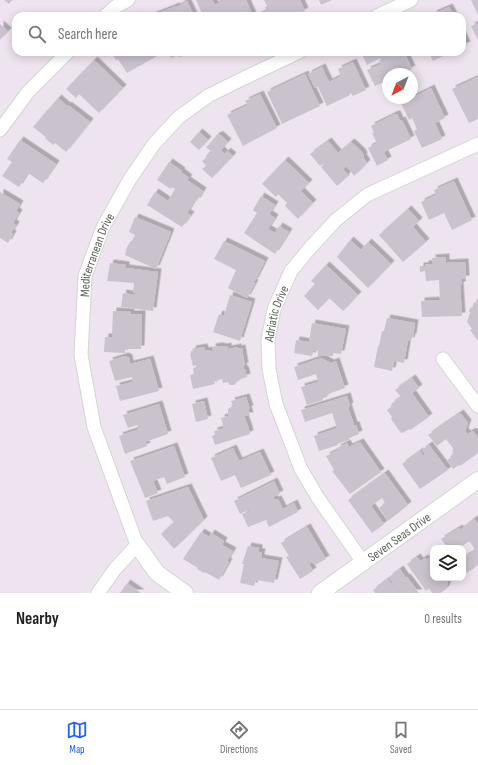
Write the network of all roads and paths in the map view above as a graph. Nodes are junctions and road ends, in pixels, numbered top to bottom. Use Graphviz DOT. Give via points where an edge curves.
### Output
graph roads {
  1 [pos="128,0"];
  2 [pos="411,0"];
  3 [pos="109,12"];
  4 [pos="386,12"];
  5 [pos="64,56"];
  6 [pos="291,56"];
  7 [pos="0,130"];
  8 [pos="478,144"];
  9 [pos="443,359"];
  10 [pos="478,406"];
  11 [pos="478,480"];
  12 [pos="137,545"];
  13 [pos="364,562"];
  14 [pos="98,593"];
  15 [pos="185,593"];
  16 [pos="320,593"];
  1 -- 3 [label="street"];
  2 -- 4 [label="street"];
  5 -- 7 [label="street" via="28,92"];
  6 -- 12 [label="street, Mediterranean Drive" via="208,96 179,117 154,144 130,178 103,227 85,276 81,355 94,427"];
  8 -- 13 [label="street, Adriatic Drive" via="367,195 336,220 291,271 274,309 268,340 269,370 276,404 301,469 318,498"];
  9 -- 10 [label="street"];
  11 -- 13 [label="street, Seven Seas Drive"];
  12 -- 14 [label="street"];
  12 -- 15 [label="street" via="157,573"];
  13 -- 16 [label="street, Seven Seas Drive"];
}
